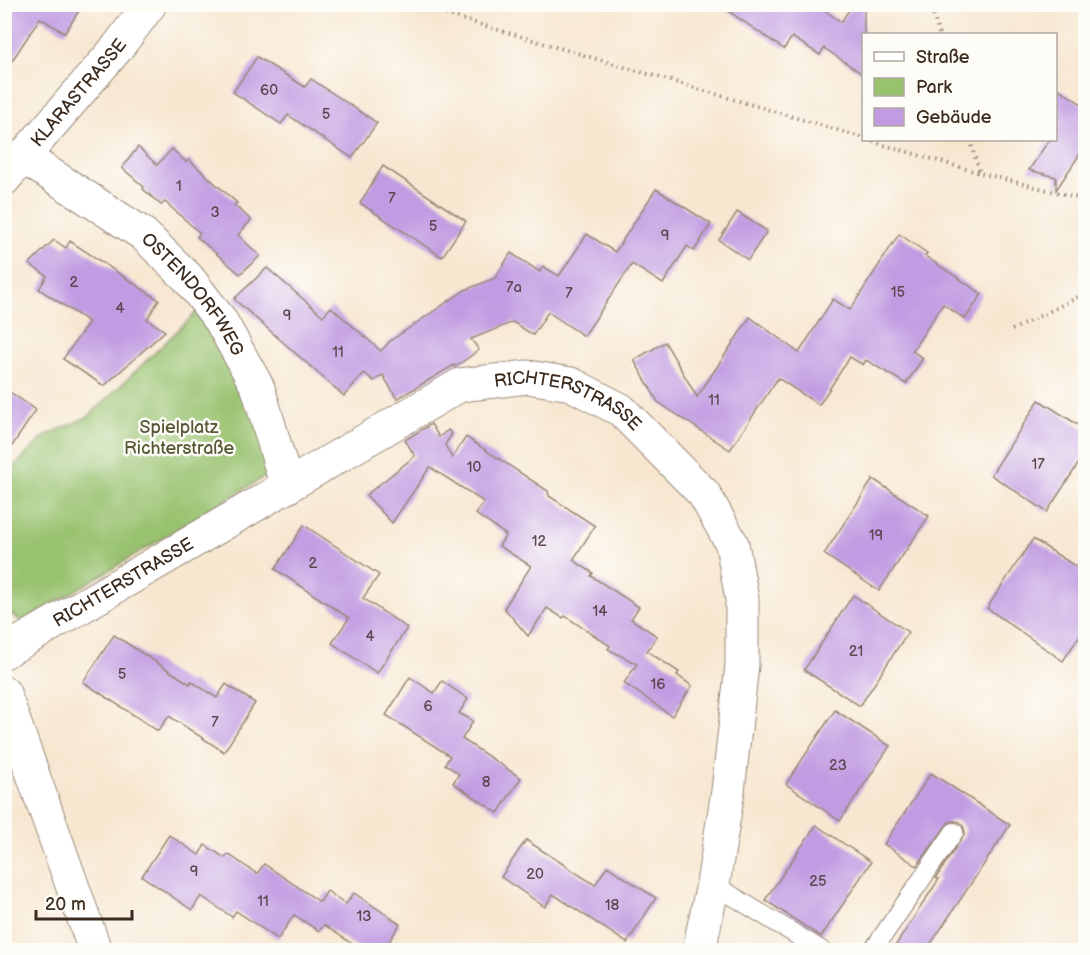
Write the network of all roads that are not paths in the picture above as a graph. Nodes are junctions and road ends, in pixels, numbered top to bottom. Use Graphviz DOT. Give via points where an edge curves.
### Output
graph roads {
  1 [pos="150,4"];
  2 [pos="15,169"];
  3 [pos="287,487"];
  4 [pos="4,652"];
  5 [pos="4,693"];
  6 [pos="954,832"];
  7 [pos="713,884"];
  8 [pos="95,951"];
  9 [pos="699,951"];
  10 [pos="821,951"];
  11 [pos="873,951"];
  1 -- 2 [label="street, KLARASTRASSE"];
  2 -- 3 [label="street, OSTENDORFWEG" via="143,234 189,278 221,321 258,388"];
  3 -- 4 [label="street, RICHTERSTRASSE"];
  3 -- 7 [label="street, RICHTERSTRASSE" via="460,385 539,378 571,384 621,410 704,494 732,543 742,599 742,665"];
  5 -- 8 [label="street"];
  6 -- 11 [label="lane"];
  7 -- 9 [label="street, RICHTERSTRASSE"];
  7 -- 10 [label="lane"];
}
